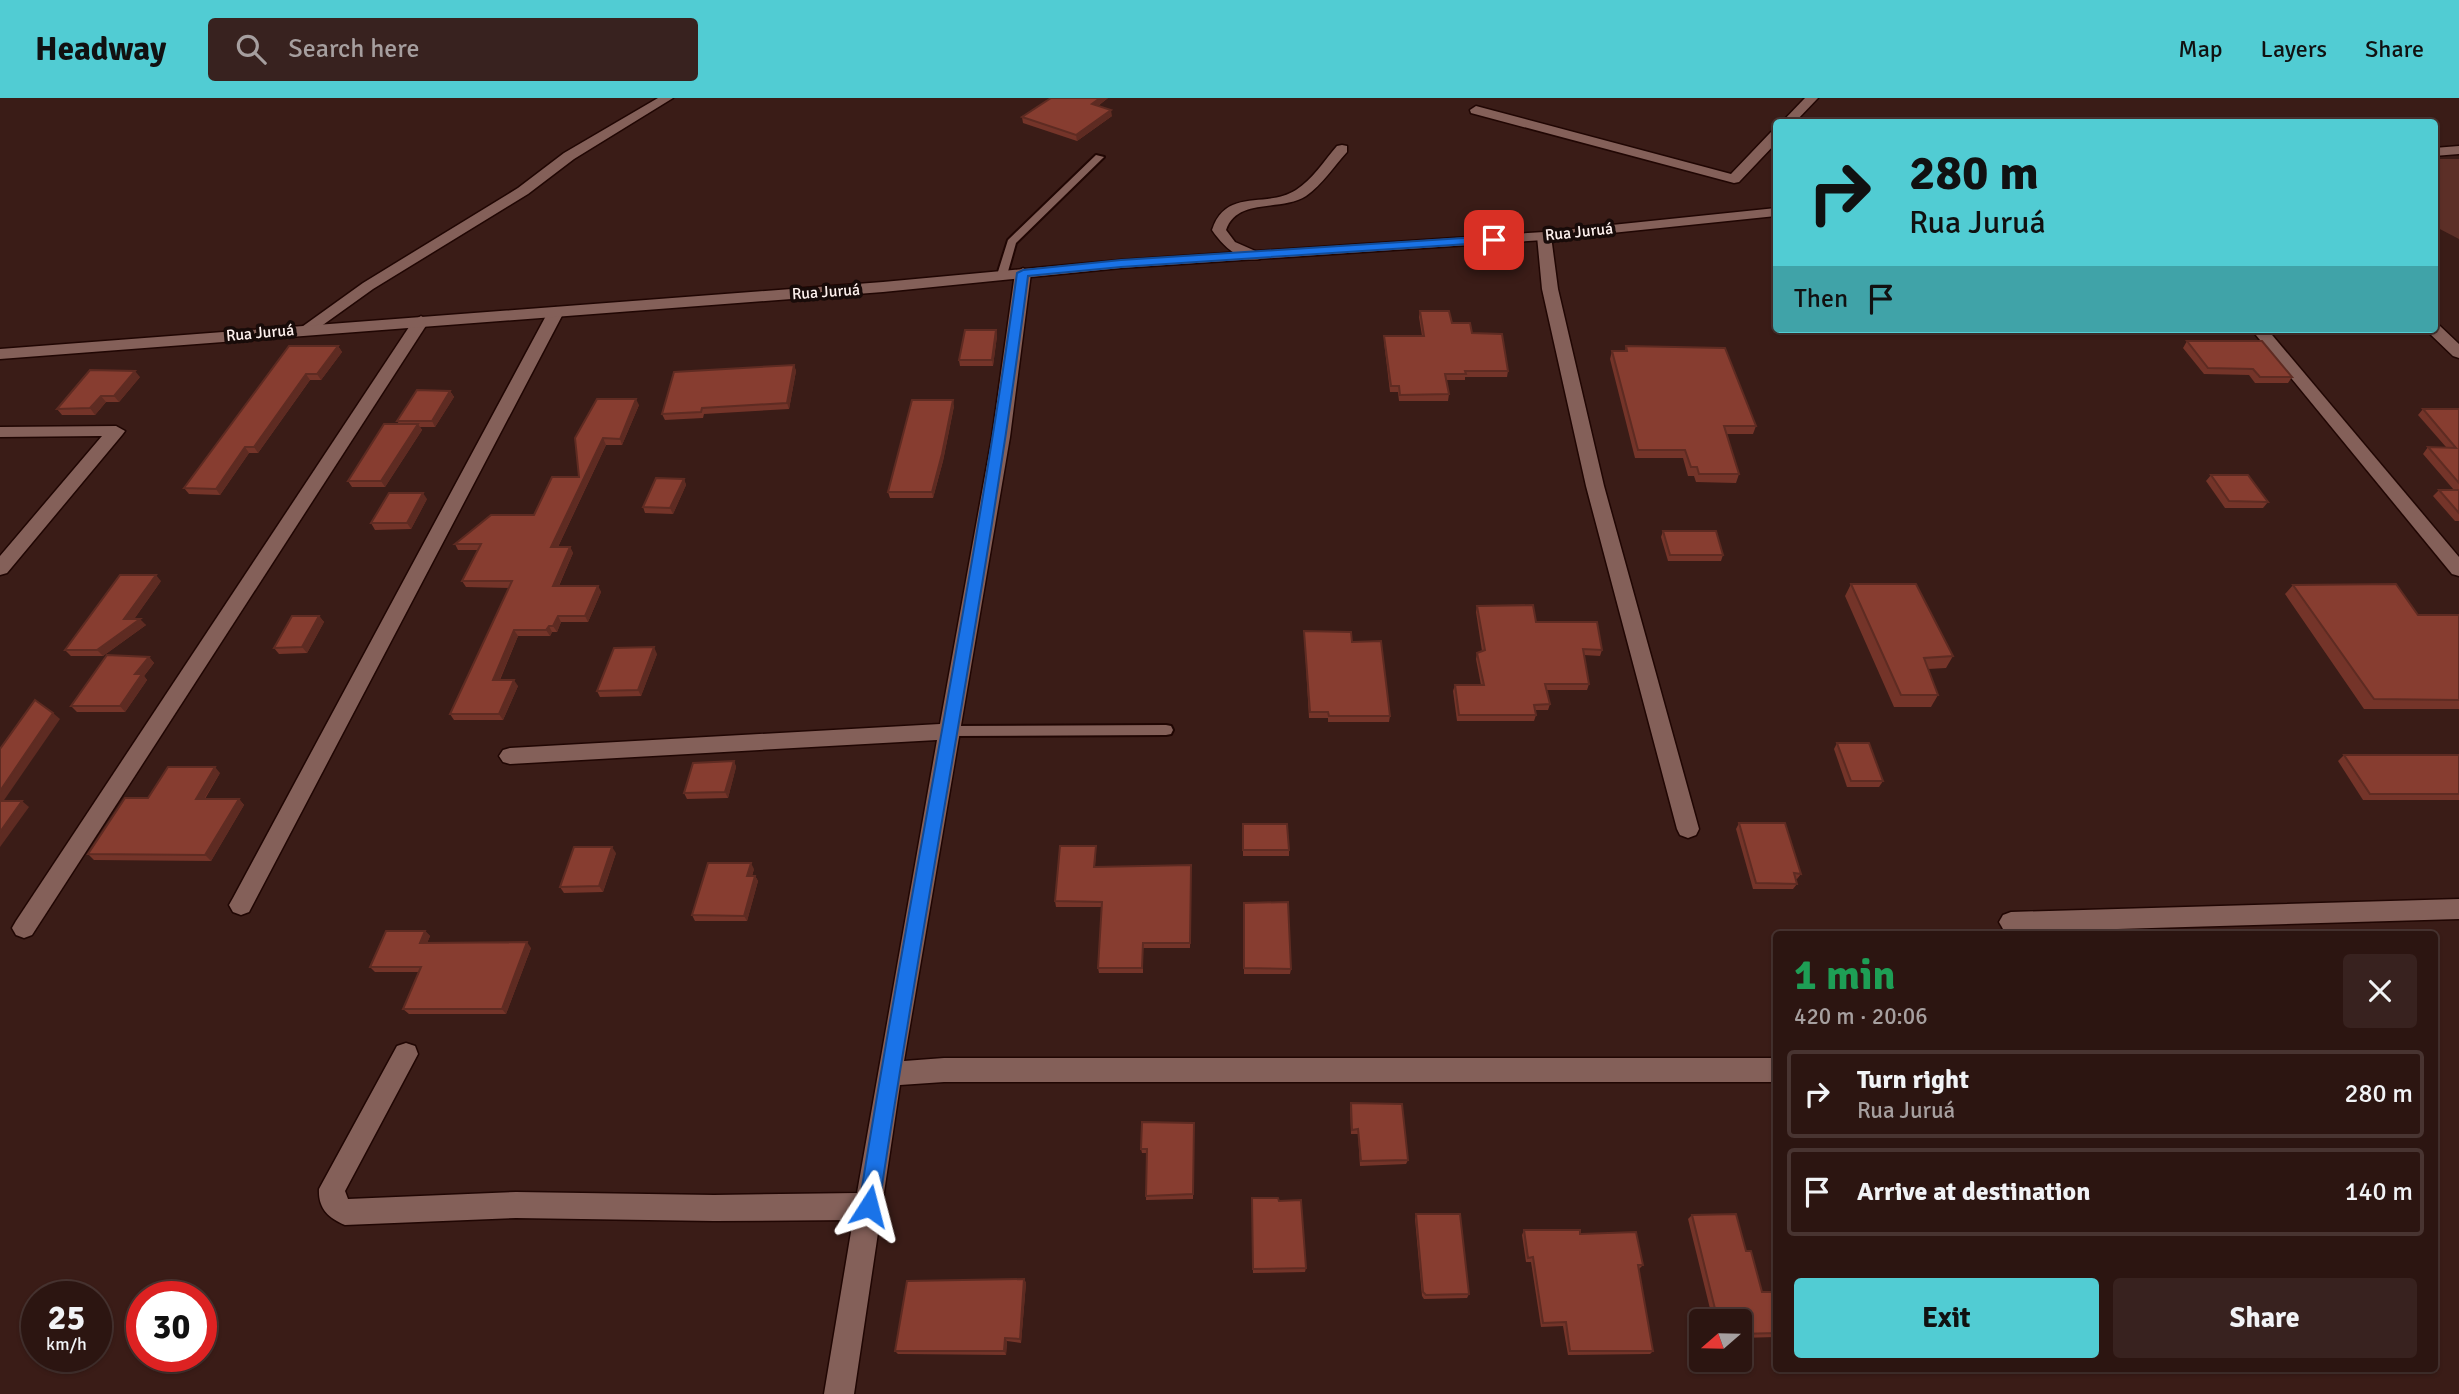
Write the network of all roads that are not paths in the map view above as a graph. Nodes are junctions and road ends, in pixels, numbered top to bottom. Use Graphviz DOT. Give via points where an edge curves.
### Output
graph roads {
  1 [pos="667,98"];
  2 [pos="1811,98"];
  3 [pos="1476,110"];
  4 [pos="1791,119"];
  5 [pos="1773,138"];
  6 [pos="1342,149"];
  7 [pos="2459,150"];
  8 [pos="2438,152"];
  9 [pos="1099,157"];
  10 [pos="1773,212"];
  11 [pos="1544,236"];
  12 [pos="1255,256"];
  13 [pos="1013,274"];
  14 [pos="556,312"];
  15 [pos="421,321"];
  16 [pos="307,330"];
  17 [pos="2262,333"];
  18 [pos="2438,333"];
  19 [pos="2459,353"];
  20 [pos="0,354"];
  21 [pos="0,432"];
  22 [pos="0,568"];
  23 [pos="2459,569"];
  24 [pos="1166,730"];
  25 [pos="950,731"];
  26 [pos="510,756"];
  27 [pos="1688,829"];
  28 [pos="242,905"];
  29 [pos="2459,909"];
  30 [pos="2011,922"];
  31 [pos="24,928"];
  32 [pos="406,1055"];
  33 [pos="1773,1070"];
  34 [pos="889,1074"];
  35 [pos="869,1206"];
  36 [pos="839,1394"];
  1 -- 16 [label="street" via="569,156 523,191 368,286"];
  2 -- 4 [label="street"];
  3 -- 5 [label="street" via="1734,179"];
  6 -- 12 [label="street" via="1301,192 1225,212 1220,218 1219,230 1230,245"];
  7 -- 8 [label="street"];
  9 -- 13 [label="lane" via="1011,242"];
  10 -- 11 [label="street, Rua Juruá"];
  11 -- 12 [label="street, Rua Juruá"];
  11 -- 27 [label="street" via="1550,289 1595,486"];
  12 -- 13 [label="street, Rua Juruá"];
  13 -- 14 [label="street, Rua Juruá"];
  13 -- 25 [label="street" via="1001,437"];
  14 -- 15 [label="street, Rua Juruá"];
  14 -- 28 [label="street"];
  15 -- 16 [label="street, Rua Juruá"];
  15 -- 31 [label="street"];
  16 -- 20 [label="street, Rua Juruá"];
  17 -- 23 [label="street"];
  18 -- 19 [label="street"];
  21 -- 22 [label="street" via="116,431"];
  24 -- 25 [label="lane"];
  25 -- 26 [label="street"];
  25 -- 34 [label="street"];
  29 -- 30 [label="street"];
  32 -- 35 [label="street" via="332,1189 335,1206 345,1212 516,1205"];
  33 -- 34 [label="street" via="944,1070"];
  34 -- 35 [label="street"];
  35 -- 36 [label="street"];
}
